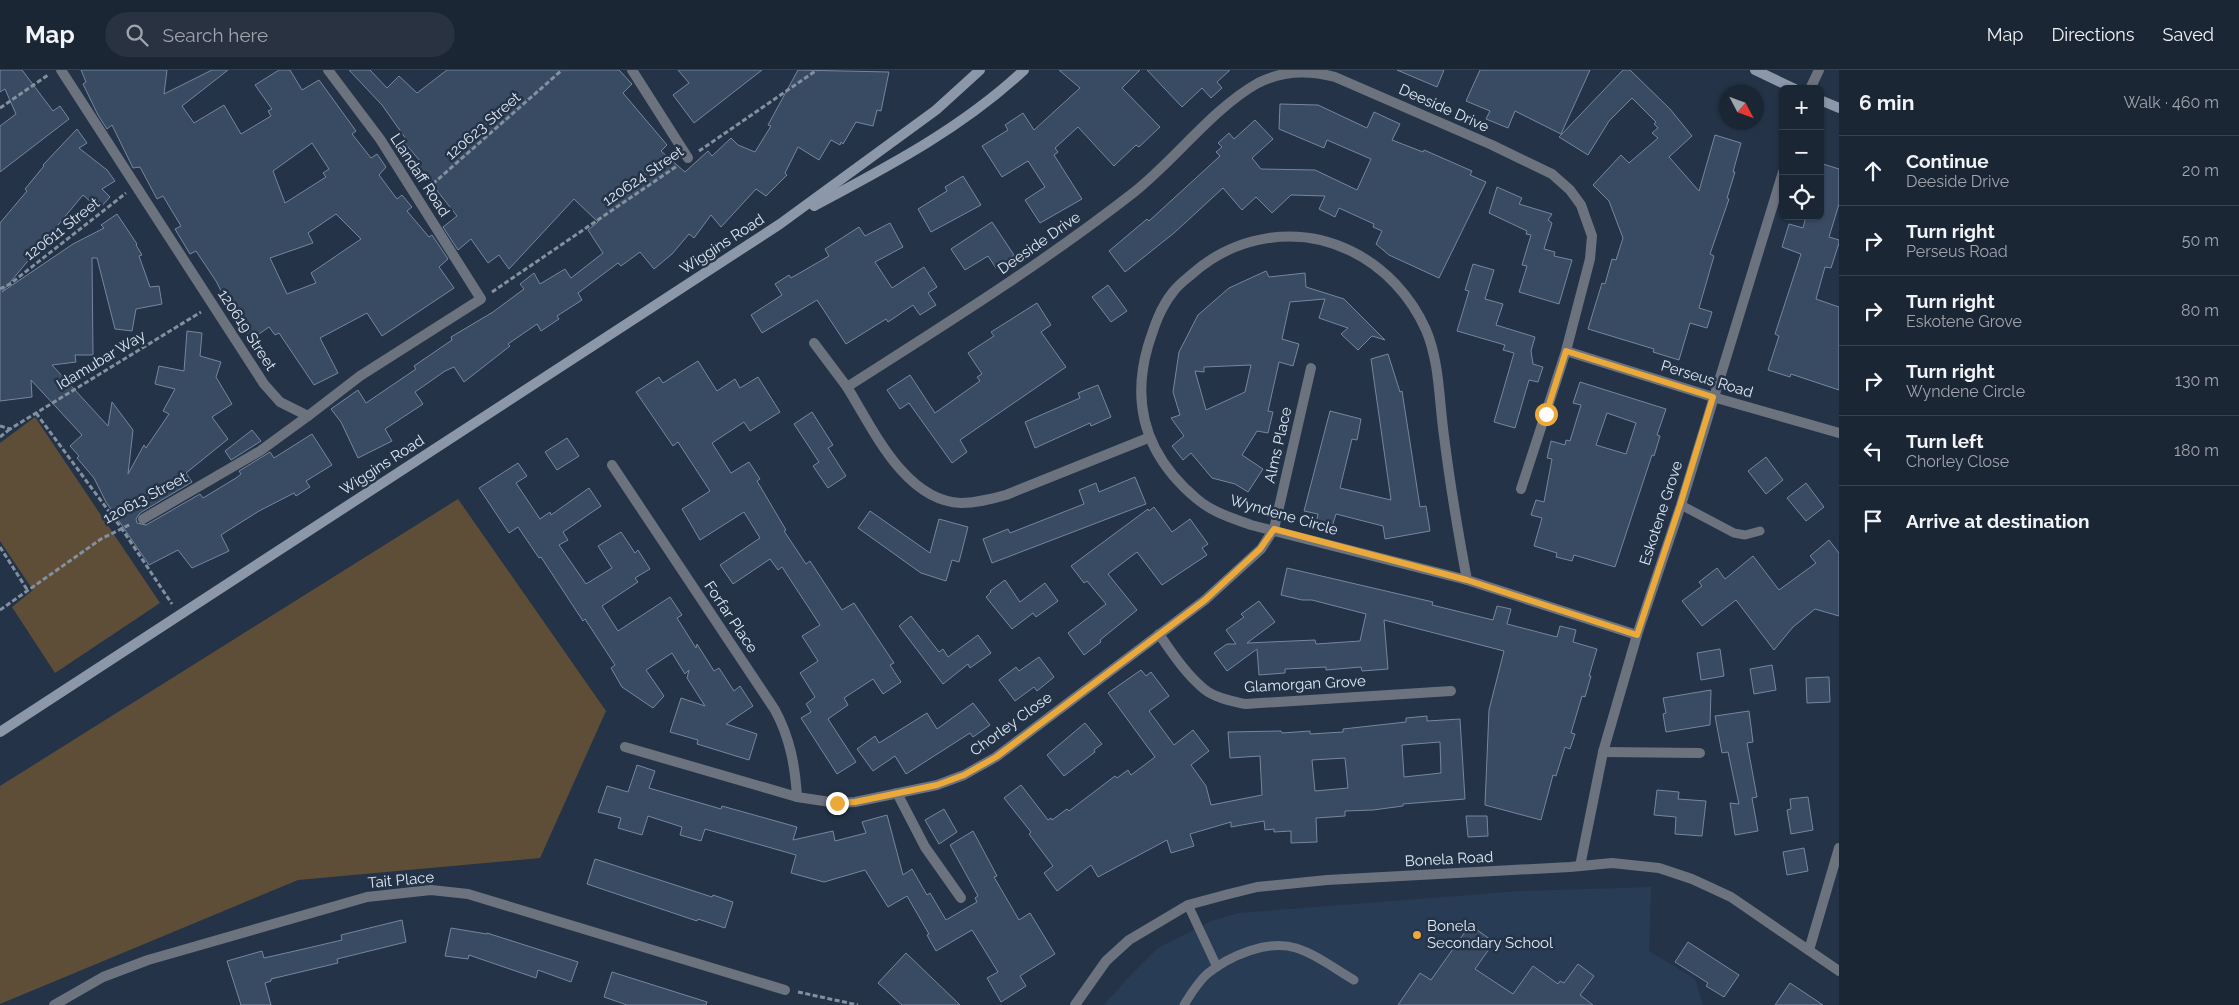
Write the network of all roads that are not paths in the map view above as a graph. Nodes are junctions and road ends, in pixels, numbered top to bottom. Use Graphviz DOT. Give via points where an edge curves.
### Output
graph roads {
  1 [pos="60,70"];
  2 [pos="328,70"];
  3 [pos="632,70"];
  4 [pos="980,70"];
  5 [pos="1024,70"];
  6 [pos="1755,70"];
  7 [pos="1819,70"];
  8 [pos="1281,72"];
  9 [pos="1787,85"];
  10 [pos="1812,85"];
  11 [pos="1824,102"];
  12 [pos="1839,108"];
  13 [pos="688,158"];
  14 [pos="1782,175"];
  15 [pos="780,224"];
  16 [pos="814,343"];
  17 [pos="1566,351"];
  18 [pos="1311,368"];
  19 [pos="847,387"];
  20 [pos="1713,397"];
  21 [pos="308,416"];
  22 [pos="1839,433"];
  23 [pos="1148,438"];
  24 [pos="612,465"];
  25 [pos="1521,489"];
  26 [pos="1680,505"];
  27 [pos="143,519"];
  28 [pos="1274,529"];
  29 [pos="1760,531"];
  30 [pos="1467,580"];
  31 [pos="1159,634"];
  32 [pos="1637,635"];
  33 [pos="1452,691"];
  34 [pos="0,732"];
  35 [pos="625,747"];
  36 [pos="1603,752"];
  37 [pos="1700,753"];
  38 [pos="897,792"];
  39 [pos="797,797"];
  40 [pos="1839,848"];
  41 [pos="1580,866"];
  42 [pos="961,898"];
  43 [pos="1188,905"];
  44 [pos="1809,950"];
  45 [pos="1217,967"];
  46 [pos="1839,972"];
  47 [pos="1354,980"];
  48 [pos="786,990"];
  49 [pos="54,1005"];
  50 [pos="1075,1005"];
  51 [pos="1184,1005"];
  1 -- 21 [label="street, 120619 Street" via="264,384 280,402"];
  2 -- 21 [label="street, Llandaff Road" via="380,139 481,299 360,376"];
  3 -- 13 [label="street"];
  4 -- 15 [label="street, Wiggins Road" via="936,110"];
  5 -- 15 [label="street, Wiggins Road" via="981,108 942,135"];
  6 -- 9 [label="street"];
  7 -- 10 [label="street"];
  8 -- 17 [label="street, Deeside Drive" via="1311,71 1335,77 1492,145 1552,174 1570,190 1581,205 1592,236 1590,259"];
  8 -- 19 [label="street, Deeside Drive" via="1258,83 1214,117 1146,182 1079,235"];
  11 -- 12 [label="street"];
  14 -- 20 [label="street, Eskotene Grove"];
  15 -- 34 [label="street, Wiggins Road"];
  16 -- 19 [label="street"];
  17 -- 20 [label="street, Perseus Road"];
  17 -- 25 [label="street, Deeside Drive"];
  18 -- 28 [label="street, Alms Place"];
  19 -- 23 [label="street" via="895,463 916,486 959,503 983,502 1006,495"];
  20 -- 22 [label="street, Perseus Road"];
  20 -- 26 [label="street, Eskotene Grove"];
  21 -- 27 [label="street, 120613 Street" via="260,451"];
  23 -- 28 [label="street, Wyndene Circle" via="1168,469 1197,500 1224,515"];
  23 -- 30 [label="street, Wyndene Circle" via="1141,400 1144,360 1154,325 1174,290 1220,254 1254,240 1304,236 1332,242 1360,255 1383,271 1406,295 1426,331 1435,362 1452,498"];
  24 -- 39 [label="street, Forfar Place" via="775,710 792,750"];
  26 -- 29 [label="lane" via="1734,533"];
  26 -- 32 [label="street, Eskotene Grove"];
  28 -- 30 [label="street, Wyndene Circle"];
  28 -- 31 [label="street, Chorley Close" via="1260,549 1234,575"];
  30 -- 32 [label="street, Wyndene Circle"];
  31 -- 33 [label="street, Glamorgan Grove" via="1205,690 1245,704"];
  31 -- 38 [label="street, Chorley Close" via="996,757 964,775 937,785"];
  32 -- 36 [label="street, Eskotene Grove"];
  35 -- 39 [label="street, Chorley Close"];
  36 -- 37 [label="street"];
  36 -- 41 [label="street, Eskotene Grove"];
  38 -- 39 [label="street, Chorley Close" via="837,803"];
  38 -- 42 [label="street" via="925,848"];
  40 -- 44 [label="street"];
  41 -- 43 [label="street, Bonela Road" via="1327,880 1257,887"];
  41 -- 44 [label="street, Bonela Road" via="1612,863 1649,867 1692,879 1731,897"];
  43 -- 45 [label="lane"];
  43 -- 50 [label="street, Bonela Road" via="1129,940 1106,961"];
  44 -- 46 [label="street, Bonela Road"];
  45 -- 47 [label="lane" via="1234,957 1282,945 1306,952"];
  45 -- 51 [label="lane" via="1196,986"];
  48 -- 49 [label="street, Tait Place" via="468,894 431,890 367,897 148,960 103,977"];
}
